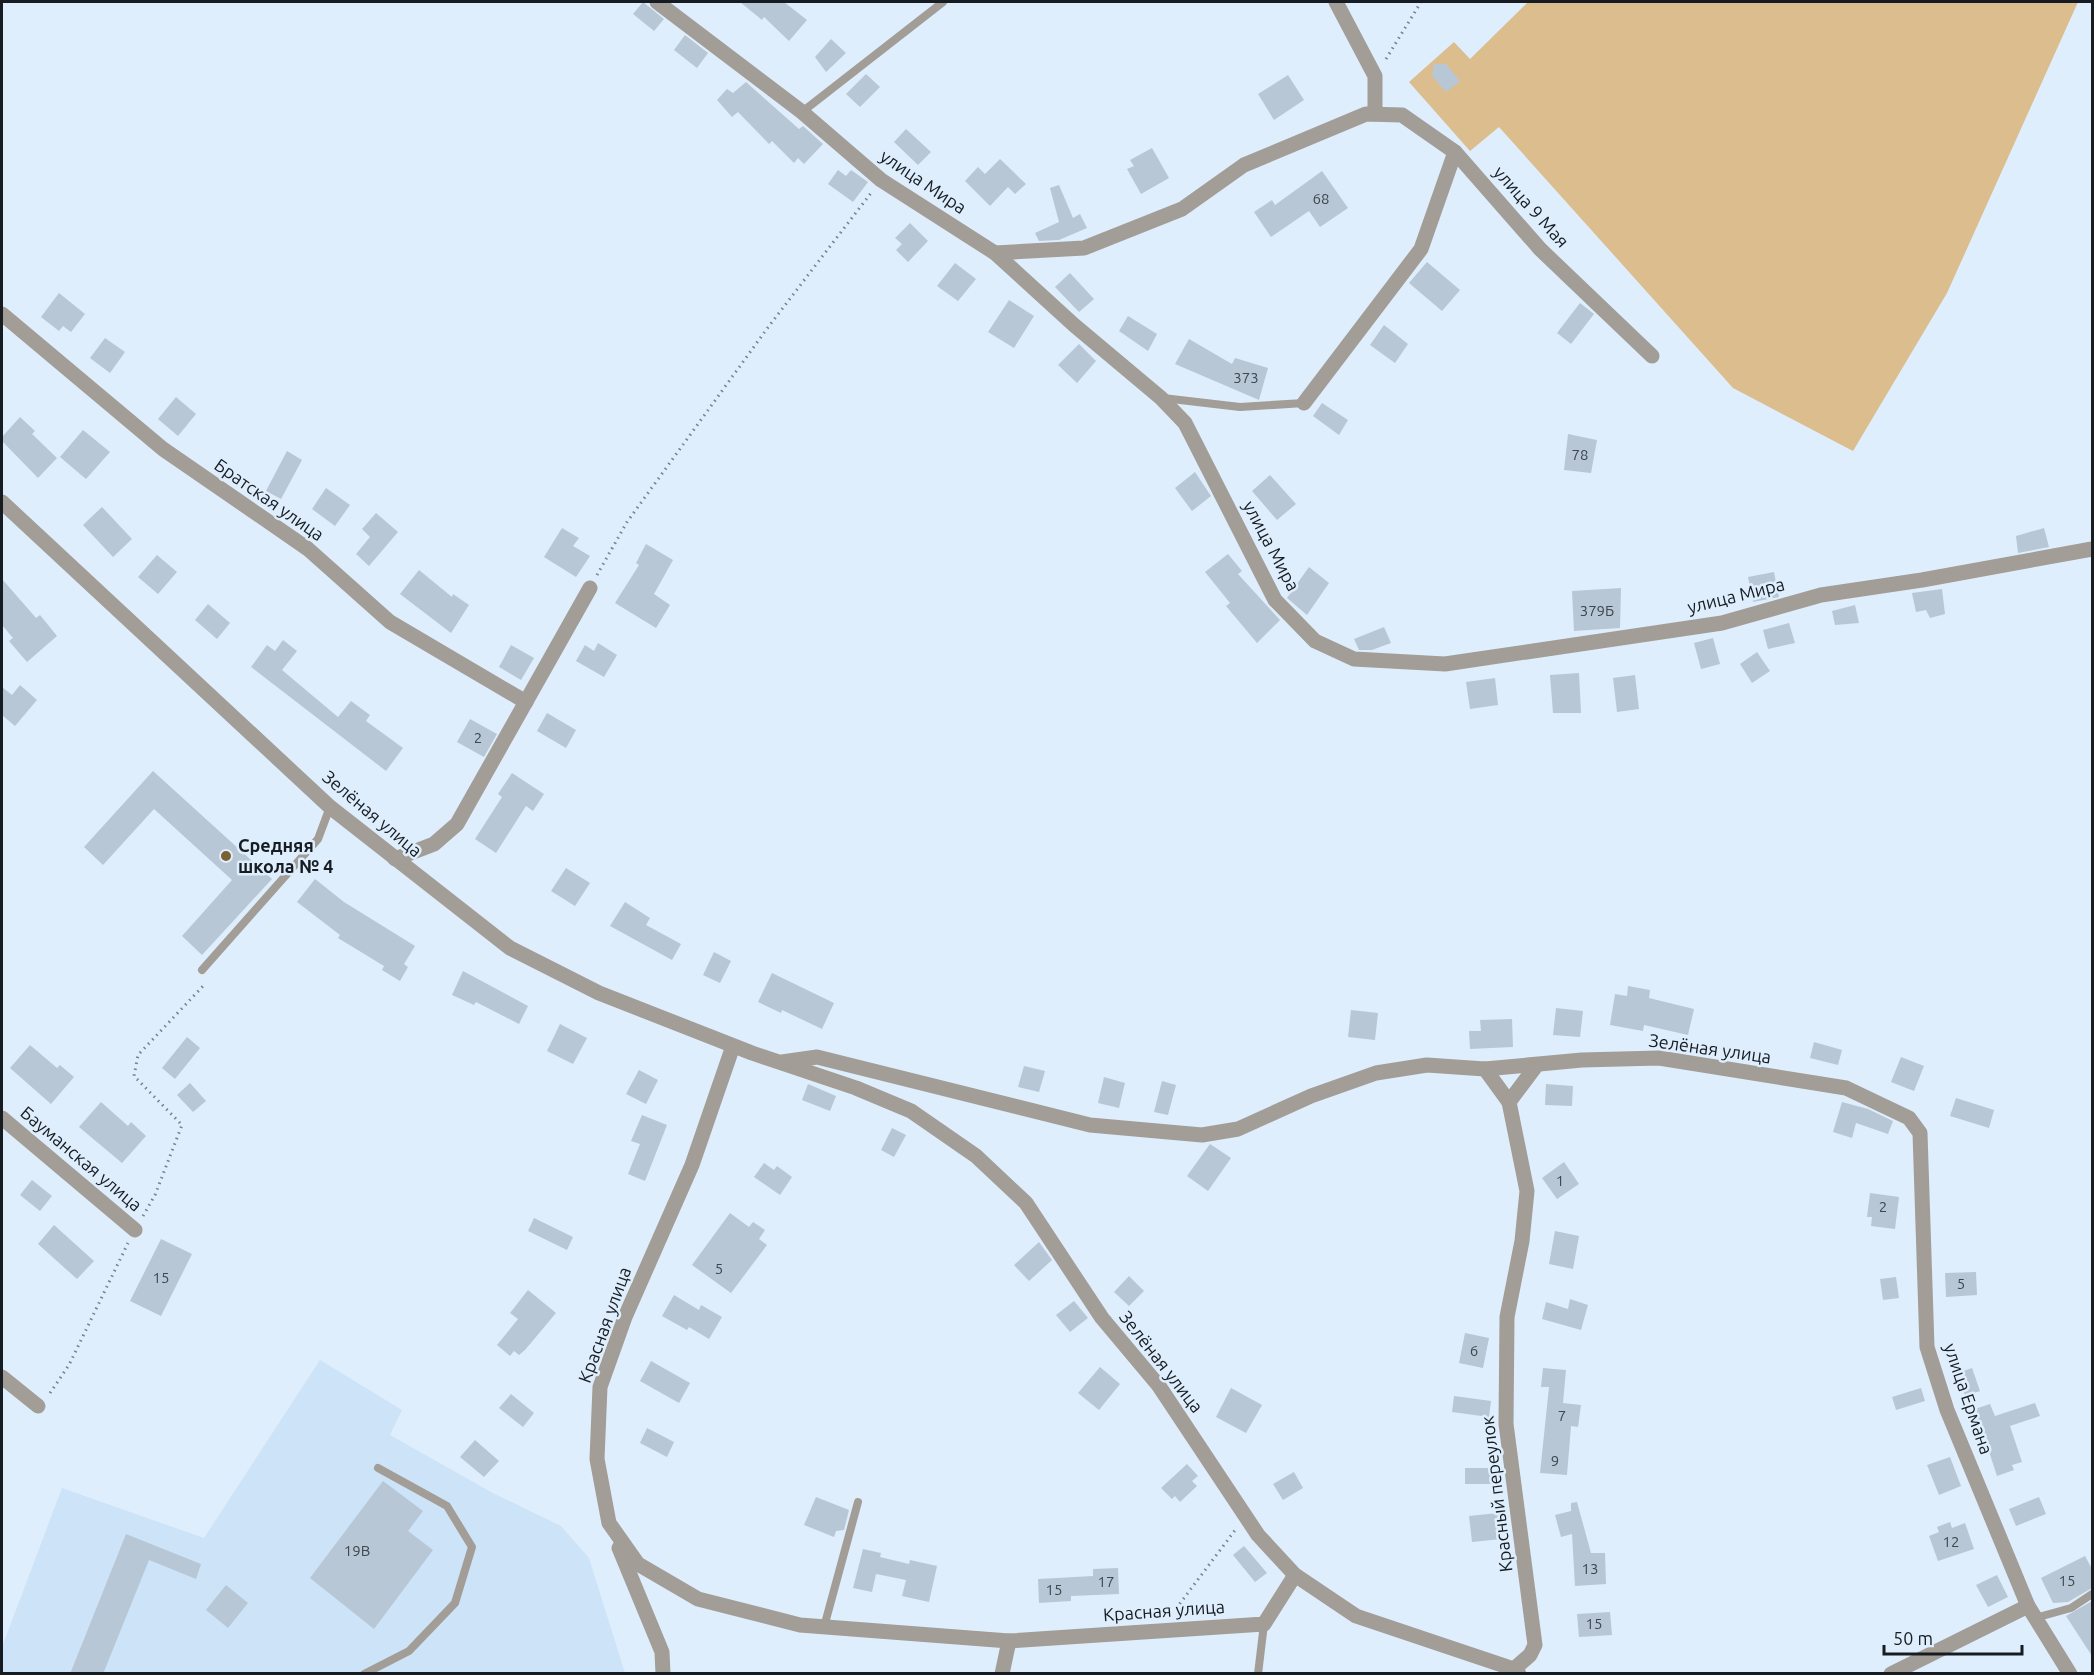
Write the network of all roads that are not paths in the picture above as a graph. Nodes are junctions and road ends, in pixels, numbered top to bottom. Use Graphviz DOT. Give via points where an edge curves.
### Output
graph roads {
  1 [pos="657,2"];
  2 [pos="943,2"];
  3 [pos="1336,2"];
  4 [pos="802,112"];
  5 [pos="1370,114"];
  6 [pos="1455,152"];
  7 [pos="995,253"];
  8 [pos="2,314"];
  9 [pos="1653,356"];
  10 [pos="1161,398"];
  11 [pos="1304,403"];
  12 [pos="2,502"];
  13 [pos="2092,549"];
  14 [pos="590,588"];
  15 [pos="526,702"];
  16 [pos="330,807"];
  17 [pos="395,859"];
  18 [pos="202,969"];
  19 [pos="733,1046"];
  20 [pos="779,1062"];
  21 [pos="1536,1066"];
  22 [pos="1485,1069"];
  23 [pos="1509,1102"];
  24 [pos="2,1118"];
  25 [pos="1909,1118"];
  26 [pos="135,1230"];
  27 [pos="2,1377"];
  28 [pos="38,1406"];
  29 [pos="378,1468"];
  30 [pos="858,1502"];
  31 [pos="609,1523"];
  32 [pos="1295,1575"];
  33 [pos="2092,1594"];
  34 [pos="2032,1612"];
  35 [pos="1264,1624"];
  36 [pos="824,1627"];
  37 [pos="1009,1641"];
  38 [pos="1517,1671"];
  39 [pos="364,1674"];
  40 [pos="663,1674"];
  41 [pos="1002,1674"];
  42 [pos="1258,1674"];
  43 [pos="1891,1674"];
  44 [pos="2070,1674"];
  1 -- 4 [label="street, улица Мира"];
  2 -- 4 [label="lane"];
  3 -- 5 [label="street" via="1375,76"];
  4 -- 7 [label="street, улица Мира" via="881,180"];
  5 -- 6 [label="street, улица 9 Мая" via="1402,115"];
  5 -- 7 [label="street" via="1244,165 1182,209 1084,248"];
  6 -- 9 [label="street, улица 9 Мая" via="1540,249"];
  6 -- 11 [label="street" via="1421,249"];
  7 -- 10 [label="street, улица Мира"];
  8 -- 15 [label="street, Братская улица" via="162,449 308,549 390,622"];
  10 -- 11 [label="lane" via="1240,407"];
  10 -- 13 [label="street, улица Мира" via="1185,423 1275,600 1315,641 1354,659 1444,664 1722,623 1821,595"];
  12 -- 16 [label="street, Зелёная улица"];
  14 -- 15 [label="street"];
  15 -- 17 [label="street" via="457,824 434,844"];
  16 -- 17 [label="street, Зелёная улица"];
  16 -- 18 [label="lane" via="318,839"];
  17 -- 19 [label="street, Зелёная улица" via="510,948 599,993"];
  19 -- 20 [label="street, Зелёная улица"];
  19 -- 31 [label="street, Красная улица" via="692,1165 625,1317 600,1387 597,1459"];
  20 -- 22 [label="street, Зелёная улица" via="817,1057 1090,1125 1202,1135 1238,1129 1311,1096 1376,1073 1427,1065"];
  20 -- 32 [label="street, Зелёная улица" via="911,1111 976,1156 1026,1203 1102,1318 1160,1386 1258,1535"];
  21 -- 22 [label="street, Зелёная улица"];
  21 -- 23 [label="street"];
  21 -- 25 [label="street, Зелёная улица" via="1582,1060 1659,1058 1846,1088"];
  22 -- 23 [label="street"];
  23 -- 38 [label="street, Красный переулок" via="1527,1191 1507,1317 1506,1424 1535,1645"];
  24 -- 26 [label="street, Бауманская улица"];
  25 -- 34 [label="street, улица Ермана" via="1920,1133 1928,1347 1947,1410"];
  27 -- 28 [label="street"];
  29 -- 39 [label="lane" via="447,1506 472,1547 455,1603 409,1651"];
  30 -- 36 [label="lane"];
  31 -- 36 [label="street, Красная улица" via="638,1564 698,1599 800,1625"];
  31 -- 40 [label="street" via="662,1652"];
  32 -- 35 [label="street"];
  32 -- 38 [label="street, Зелёная улица" via="1356,1616"];
  33 -- 34 [label="lane" via="2071,1608"];
  34 -- 43 [label="street"];
  34 -- 44 [label="street, улица Ермана"];
  35 -- 37 [label="street, Красная улица"];
  35 -- 42 [label="lane"];
  36 -- 37 [label="street, Красная улица"];
  37 -- 41 [label="street"];
}
